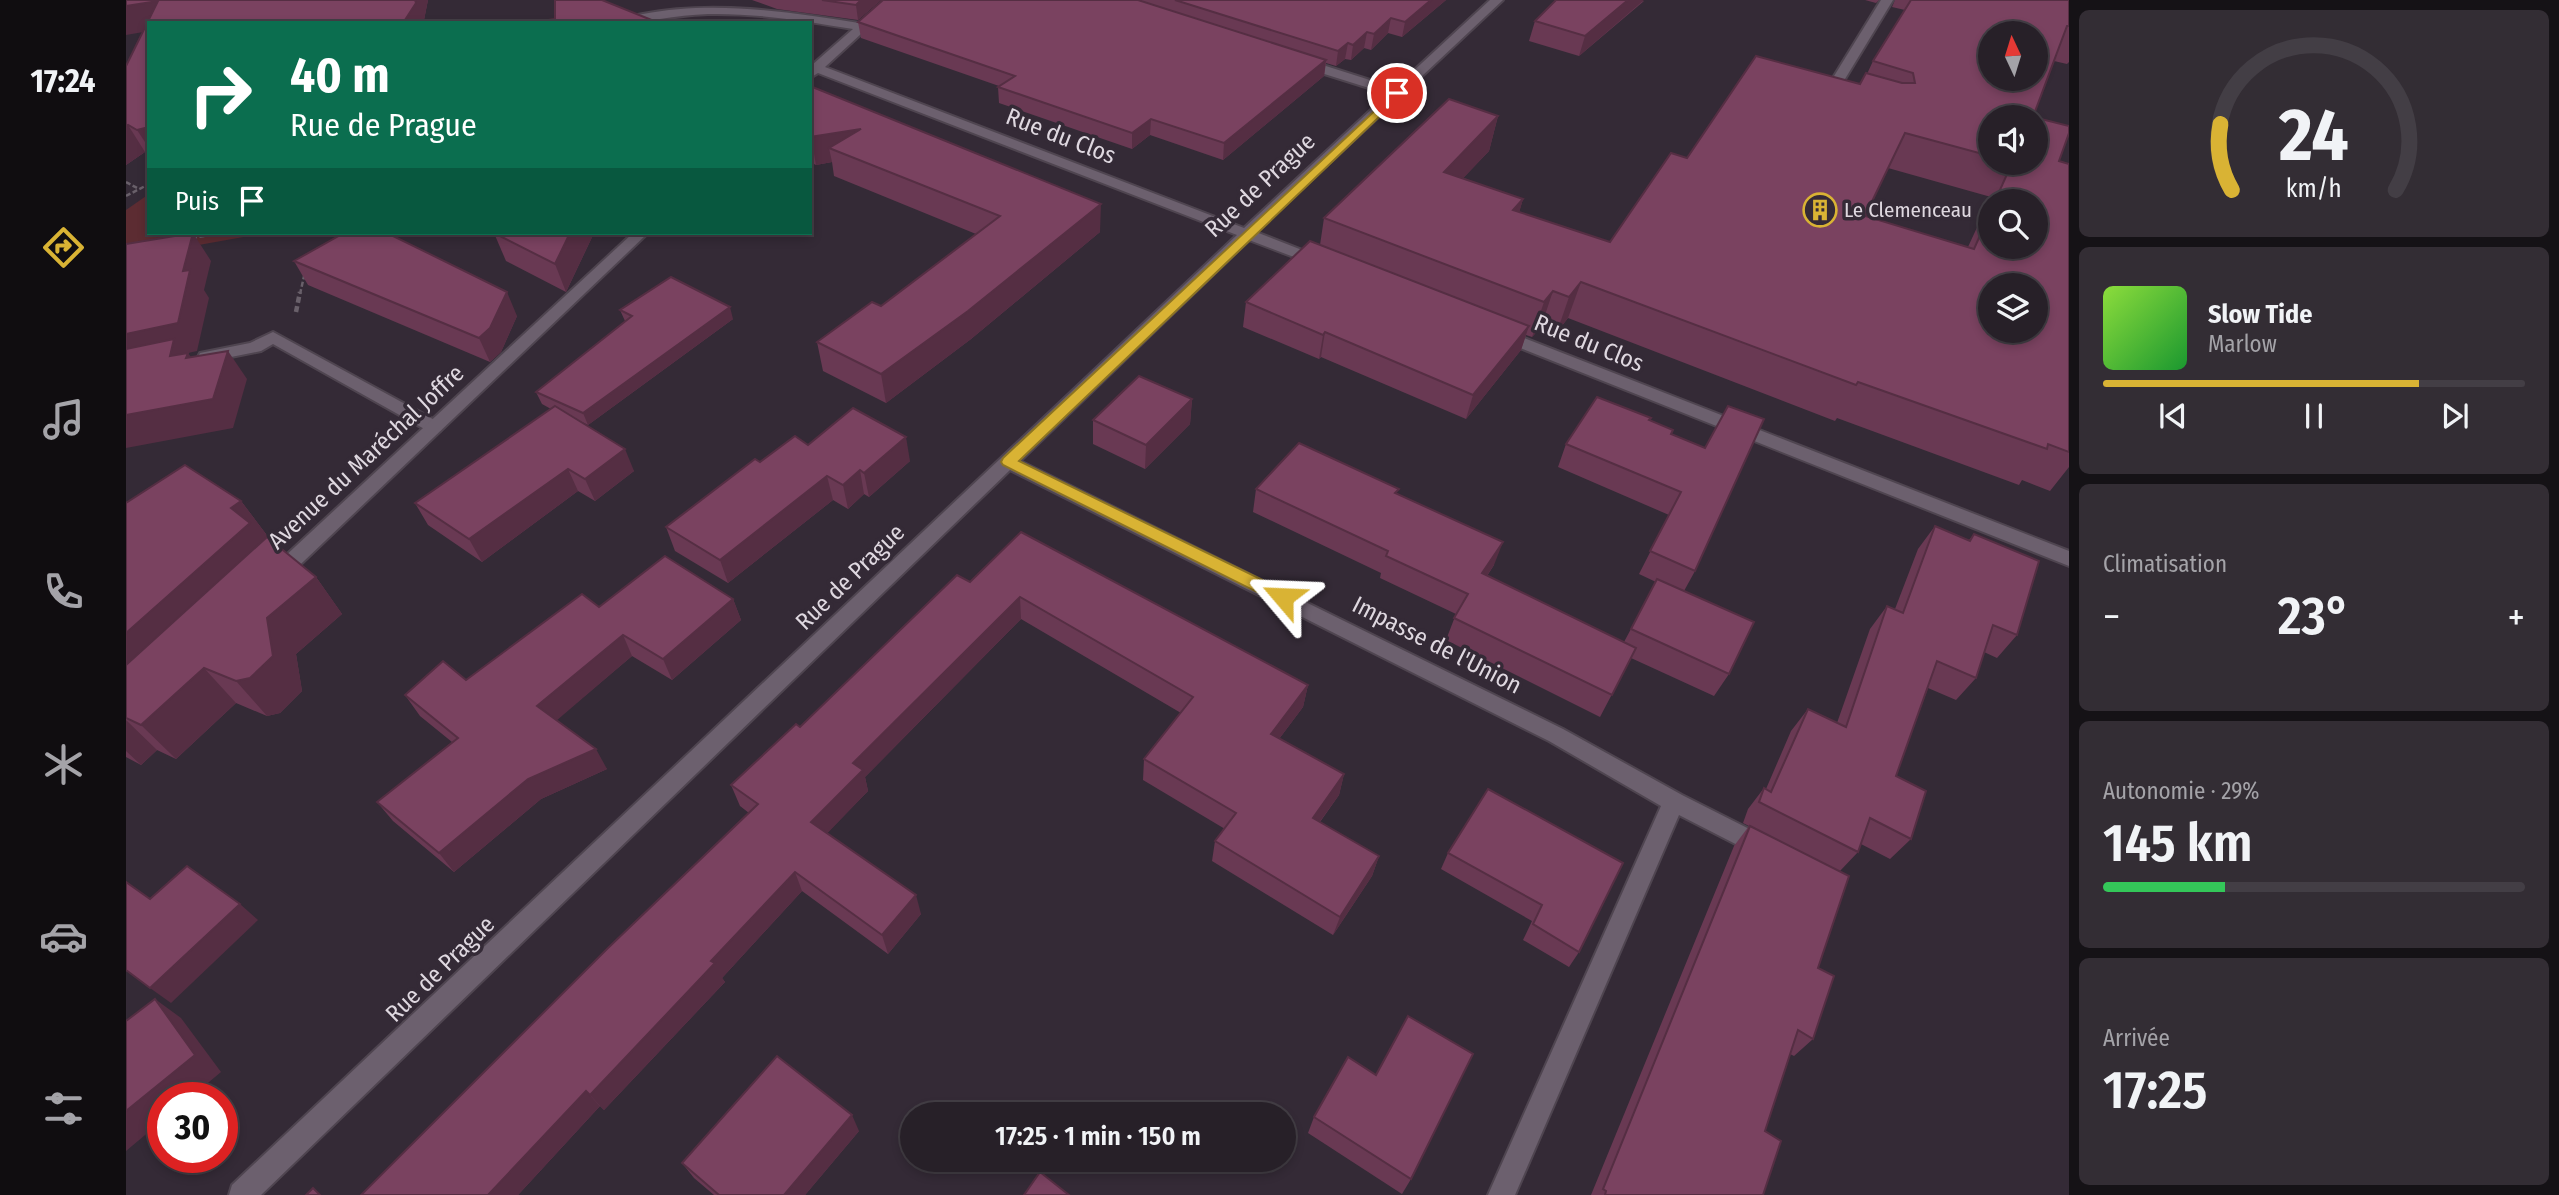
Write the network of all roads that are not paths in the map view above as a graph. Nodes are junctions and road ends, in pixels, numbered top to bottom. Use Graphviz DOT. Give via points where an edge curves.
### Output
graph roads {
  1 [pos="892,0"];
  2 [pos="1497,0"];
  3 [pos="1886,0"];
  4 [pos="621,21"];
  5 [pos="861,27"];
  6 [pos="1291,59"];
  7 [pos="813,71"];
  8 [pos="1397,93"];
  9 [pos="1830,94"];
  10 [pos="1247,233"];
  11 [pos="639,235"];
  12 [pos="1334,268"];
  13 [pos="1486,328"];
  14 [pos="190,360"];
  15 [pos="434,427"];
  16 [pos="1009,462"];
  17 [pos="2069,559"];
  18 [pos="265,586"];
  19 [pos="1674,802"];
  20 [pos="1779,855"];
  21 [pos="242,1195"];
  22 [pos="1501,1195"];
  1 -- 5 [label="street"];
  2 -- 8 [label="street, Rue de Prague"];
  3 -- 9 [label="street"];
  4 -- 5 [label="street" via="638,11 734,7"];
  5 -- 7 [label="street"];
  6 -- 8 [label="street"];
  7 -- 10 [label="street, Rue du Clos"];
  8 -- 10 [label="street, Rue de Prague"];
  10 -- 12 [label="street, Rue du Clos"];
  10 -- 16 [label="street, Rue de Prague"];
  11 -- 15 [label="street, Avenue du Maréchal Joffre"];
  13 -- 17 [label="street, Rue du Clos"];
  14 -- 15 [label="street" via="255,347 273,337"];
  15 -- 18 [label="street, Avenue du Maréchal Joffre"];
  16 -- 19 [label="street, Impasse de l'Union" via="1556,735"];
  16 -- 21 [label="street, Rue de Prague"];
  19 -- 20 [label="street, Impasse de l'Union"];
  19 -- 22 [label="street"];
}
